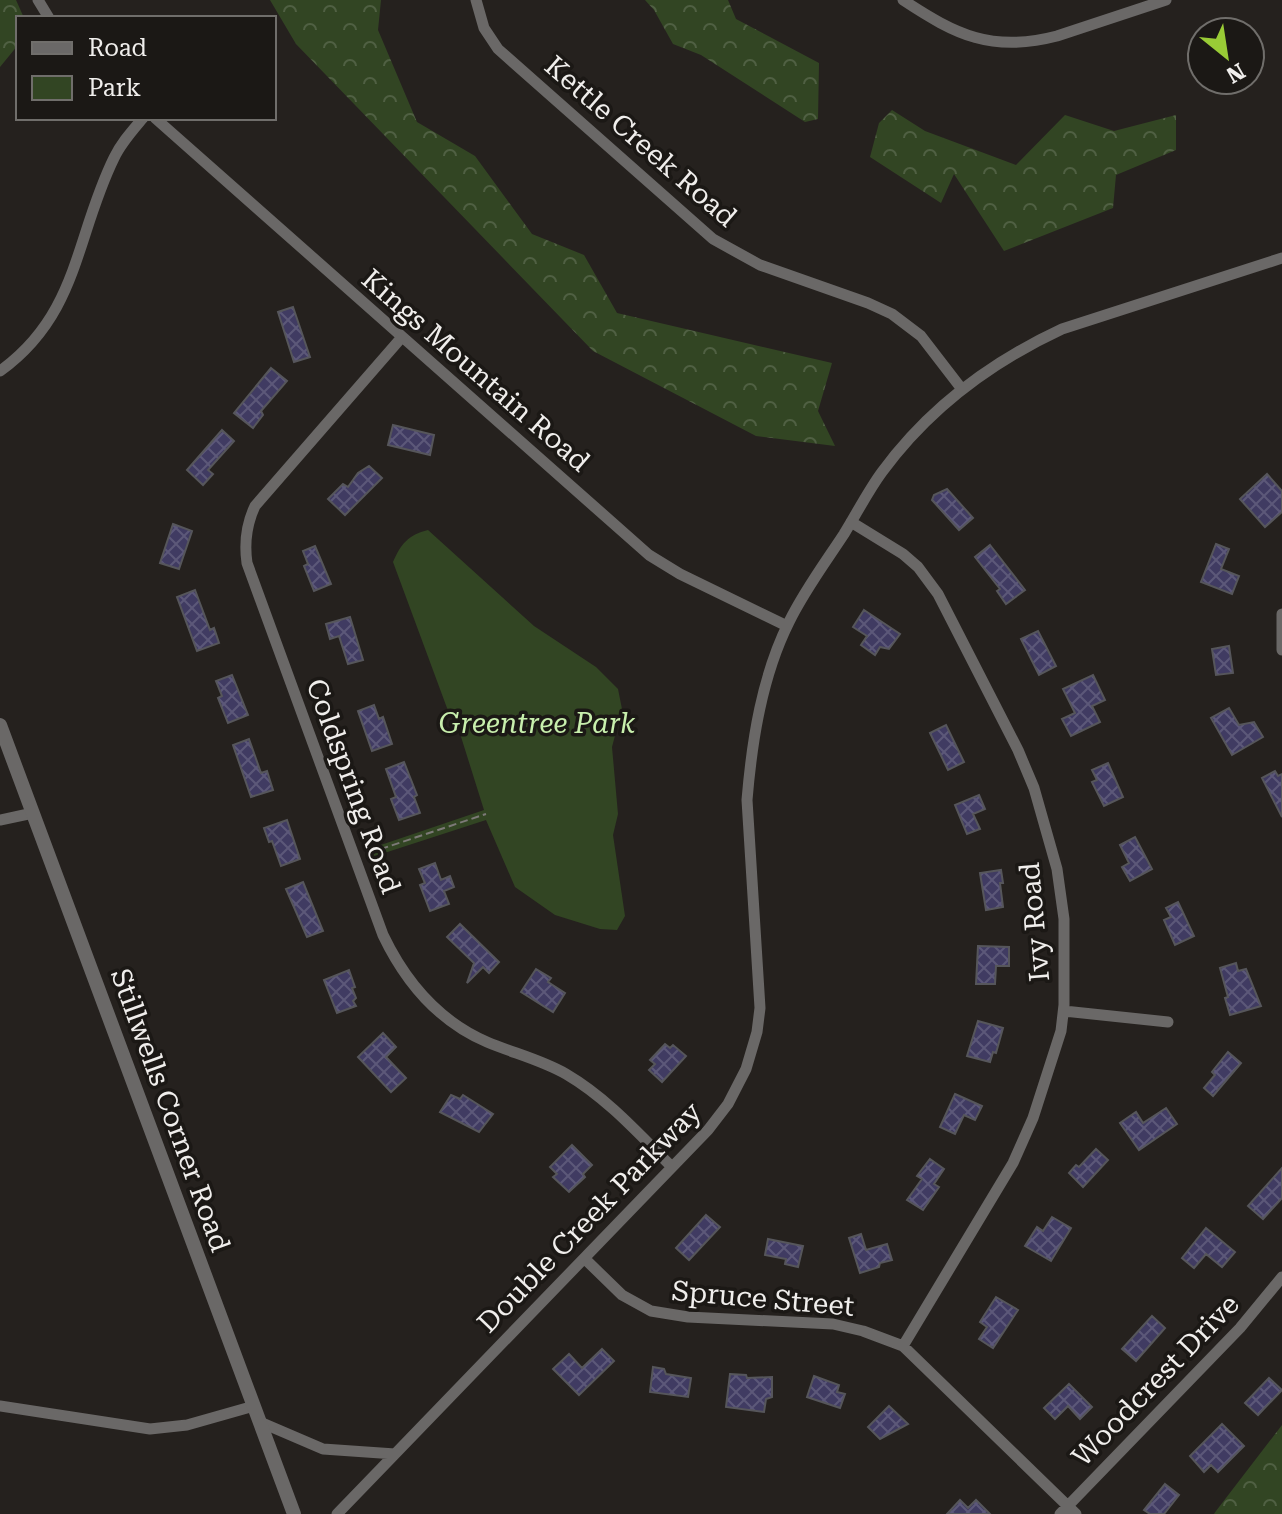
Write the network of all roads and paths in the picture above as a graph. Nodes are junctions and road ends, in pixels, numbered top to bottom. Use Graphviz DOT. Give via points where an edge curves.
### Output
graph roads {
  1 [pos="476,0"];
  2 [pos="903,0"];
  3 [pos="1166,0"];
  4 [pos="142,120"];
  5 [pos="157,120"];
  6 [pos="1282,258"];
  7 [pos="402,337"];
  8 [pos="0,371"];
  9 [pos="961,388"];
  10 [pos="851,522"];
  11 [pos="1282,614"];
  12 [pos="787,626"];
  13 [pos="1282,650"];
  14 [pos="0,725"];
  15 [pos="33,813"];
  16 [pos="486,814"];
  17 [pos="0,820"];
  18 [pos="368,853"];
  19 [pos="1064,1011"];
  20 [pos="1168,1022"];
  21 [pos="672,1167"];
  22 [pos="585,1259"];
  23 [pos="1282,1277"];
  24 [pos="903,1346"];
  25 [pos="0,1406"];
  26 [pos="254,1406"];
  27 [pos="260,1422"];
  28 [pos="395,1454"];
  29 [pos="1068,1511"];
  30 [pos="294,1514"];
  31 [pos="337,1514"];
  1 -- 9 [label="street, Kettle Creek Road" via="484,28 498,49 696,225 760,265 892,314 921,336"];
  2 -- 3 [label="street" via="958,33 1014,44 1057,36"];
  4 -- 8 [label="street" via="113,159 54,313 23,353"];
  5 -- 7 [label="street, Kings Mountain Road"];
  6 -- 9 [label="street, Double Creek Parkway" via="1062,329"];
  7 -- 12 [label="street, Kings Mountain Road" via="649,555"];
  7 -- 21 [label="street, Coldspring Road" via="255,506 245,540 247,563 383,935 412,985 431,1006 471,1034 581,1083"];
  9 -- 10 [label="street, Double Creek Parkway" via="895,454"];
  10 -- 12 [label="street, Double Creek Parkway"];
  10 -- 19 [label="street, Ivy Road" via="898,550 926,576 1034,788 1061,894"];
  11 -- 13 [label="street"];
  12 -- 21 [label="street, Double Creek Parkway" via="763,696 749,765 761,987 757,1032 728,1104"];
  14 -- 15 [label="street, Stillwells Corner Road"];
  15 -- 17 [label="street"];
  15 -- 26 [label="street, Stillwells Corner Road"];
  16 -- 18 [label="path"];
  19 -- 20 [label="street"];
  19 -- 24 [label="street, Ivy Road" via="1033,1118 1013,1163"];
  21 -- 22 [label="street, Double Creek Parkway"];
  22 -- 24 [label="street, Spruce Street" via="622,1295 651,1311 833,1324"];
  22 -- 28 [label="street, Double Creek Parkway"];
  23 -- 29 [label="street, Woodcrest Drive"];
  24 -- 29 [label="street, Spruce Street"];
  25 -- 26 [label="street" via="150,1429 187,1425"];
  26 -- 27 [label="street, Stillwells Corner Road"];
  27 -- 28 [label="street" via="323,1449"];
  27 -- 30 [label="street, Stillwells Corner Road"];
  28 -- 31 [label="street, Double Creek Parkway"];
}
